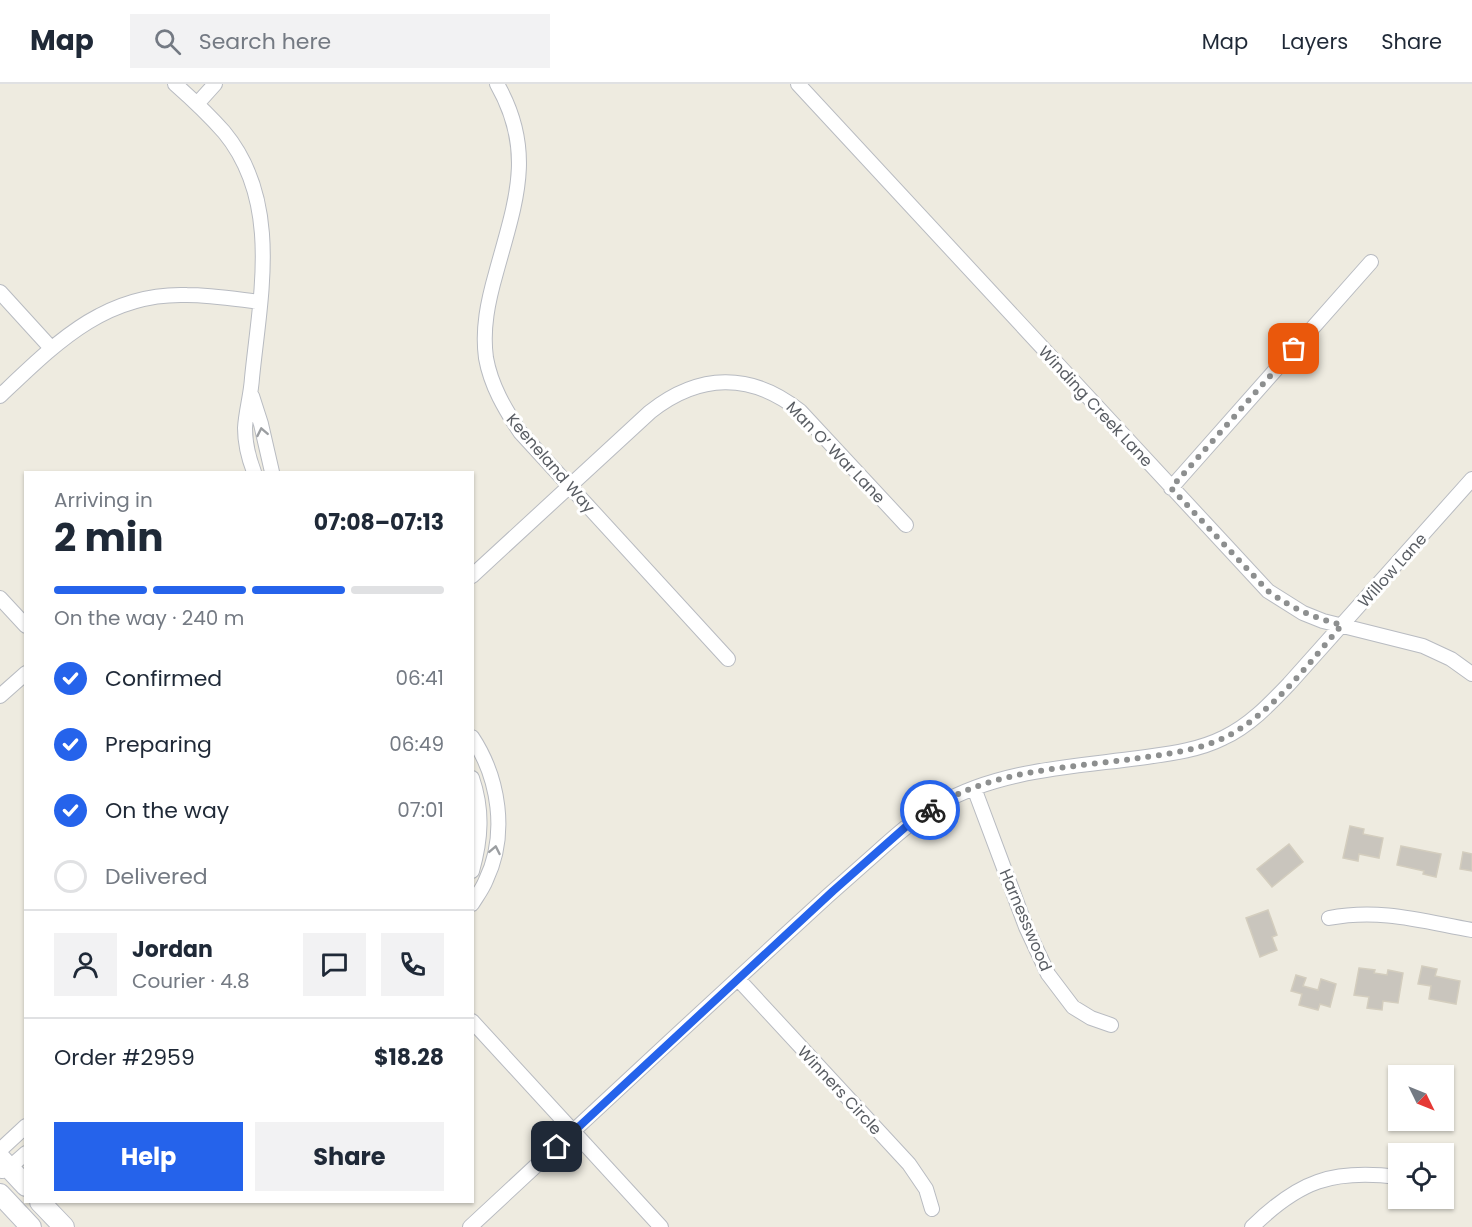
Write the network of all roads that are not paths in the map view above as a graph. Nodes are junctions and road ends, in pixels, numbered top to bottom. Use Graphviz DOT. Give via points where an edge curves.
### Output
graph roads {
  1 [pos="175,84"];
  2 [pos="215,84"];
  3 [pos="497,84"];
  4 [pos="798,84"];
  5 [pos="197,104"];
  6 [pos="1371,262"];
  7 [pos="0,292"];
  8 [pos="260,302"];
  9 [pos="51,348"];
  10 [pos="251,391"];
  11 [pos="0,396"];
  12 [pos="254,471"];
  13 [pos="272,471"];
  14 [pos="1472,479"];
  15 [pos="569,486"];
  16 [pos="1171,488"];
  17 [pos="906,525"];
  18 [pos="474,574"];
  19 [pos="0,598"];
  20 [pos="24,624"];
  21 [pos="1342,625"];
  22 [pos="728,659"];
  23 [pos="1472,674"];
  24 [pos="24,675"];
  25 [pos="0,696"];
  26 [pos="474,740"];
  27 [pos="474,786"];
  28 [pos="974,788"];
  29 [pos="474,861"];
  30 [pos="474,901"];
  31 [pos="1329,918"];
  32 [pos="1472,930"];
  33 [pos="738,979"];
  34 [pos="474,1023"];
  35 [pos="1111,1025"];
  36 [pos="24,1128"];
  37 [pos="574,1131"];
  38 [pos="0,1150"];
  39 [pos="24,1154"];
  40 [pos="3,1166"];
  41 [pos="1388,1175"];
  42 [pos="24,1184"];
  43 [pos="0,1194"];
  44 [pos="41,1203"];
  45 [pos="932,1209"];
  46 [pos="31,1227"];
  47 [pos="64,1227"];
  48 [pos="470,1227"];
  49 [pos="662,1227"];
  50 [pos="1252,1227"];
  1 -- 5 [label="street"];
  2 -- 5 [label="street"];
  3 -- 15 [label="street, Keeneland Way" via="512,117 520,157 516,198 489,297 486,358 503,406 520,432"];
  4 -- 16 [label="street, Winding Creek Lane"];
  5 -- 8 [label="street" via="224,133 250,178 261,218 264,249"];
  6 -- 16 [label="street"];
  7 -- 9 [label="street"];
  8 -- 9 [label="street" via="186,294 135,300 98,315"];
  8 -- 10 [label="street"];
  9 -- 11 [label="street"];
  10 -- 12 [label="street" via="245,428"];
  13 -- 10 [label="street, one-way"];
  14 -- 21 [label="street, Willow Lane"];
  15 -- 17 [label="street, Man O’ War Lane" via="666,399 705,384 746,383 784,398 800,411"];
  15 -- 18 [label="street, Man O’ War Lane"];
  15 -- 22 [label="street, Keeneland Way"];
  16 -- 21 [label="street, Winding Creek Lane" via="1268,591 1303,613"];
  19 -- 20 [label="street"];
  21 -- 23 [label="street, Winding Creek Lane" via="1423,646"];
  21 -- 28 [label="street, Willow Lane" via="1260,714 1215,741 1165,754 1022,775"];
  24 -- 25 [label="street"];
  30 -- 26 [label="street, one-way" via="494,860 498,819 489,769"];
  27 -- 29 [label="street" via="480,811"];
  28 -- 33 [label="street, Willow Lane" via="910,823"];
  28 -- 35 [label="street, Harnesswood" via="1026,927 1048,974 1073,1007"];
  31 -- 32 [label="street" via="1370,913"];
  33 -- 37 [label="street, Willow Lane"];
  33 -- 45 [label="street, Winners Circle" via="909,1164 926,1189"];
  34 -- 37 [label="street"];
  36 -- 38 [label="street"];
  37 -- 48 [label="street, Willow Lane"];
  37 -- 49 [label="street"];
  39 -- 40 [label="street"];
  40 -- 42 [label="main road"];
  41 -- 50 [label="street" via="1348,1175 1308,1185 1273,1206"];
  43 -- 46 [label="main road"];
  44 -- 47 [label="main road"];
}
